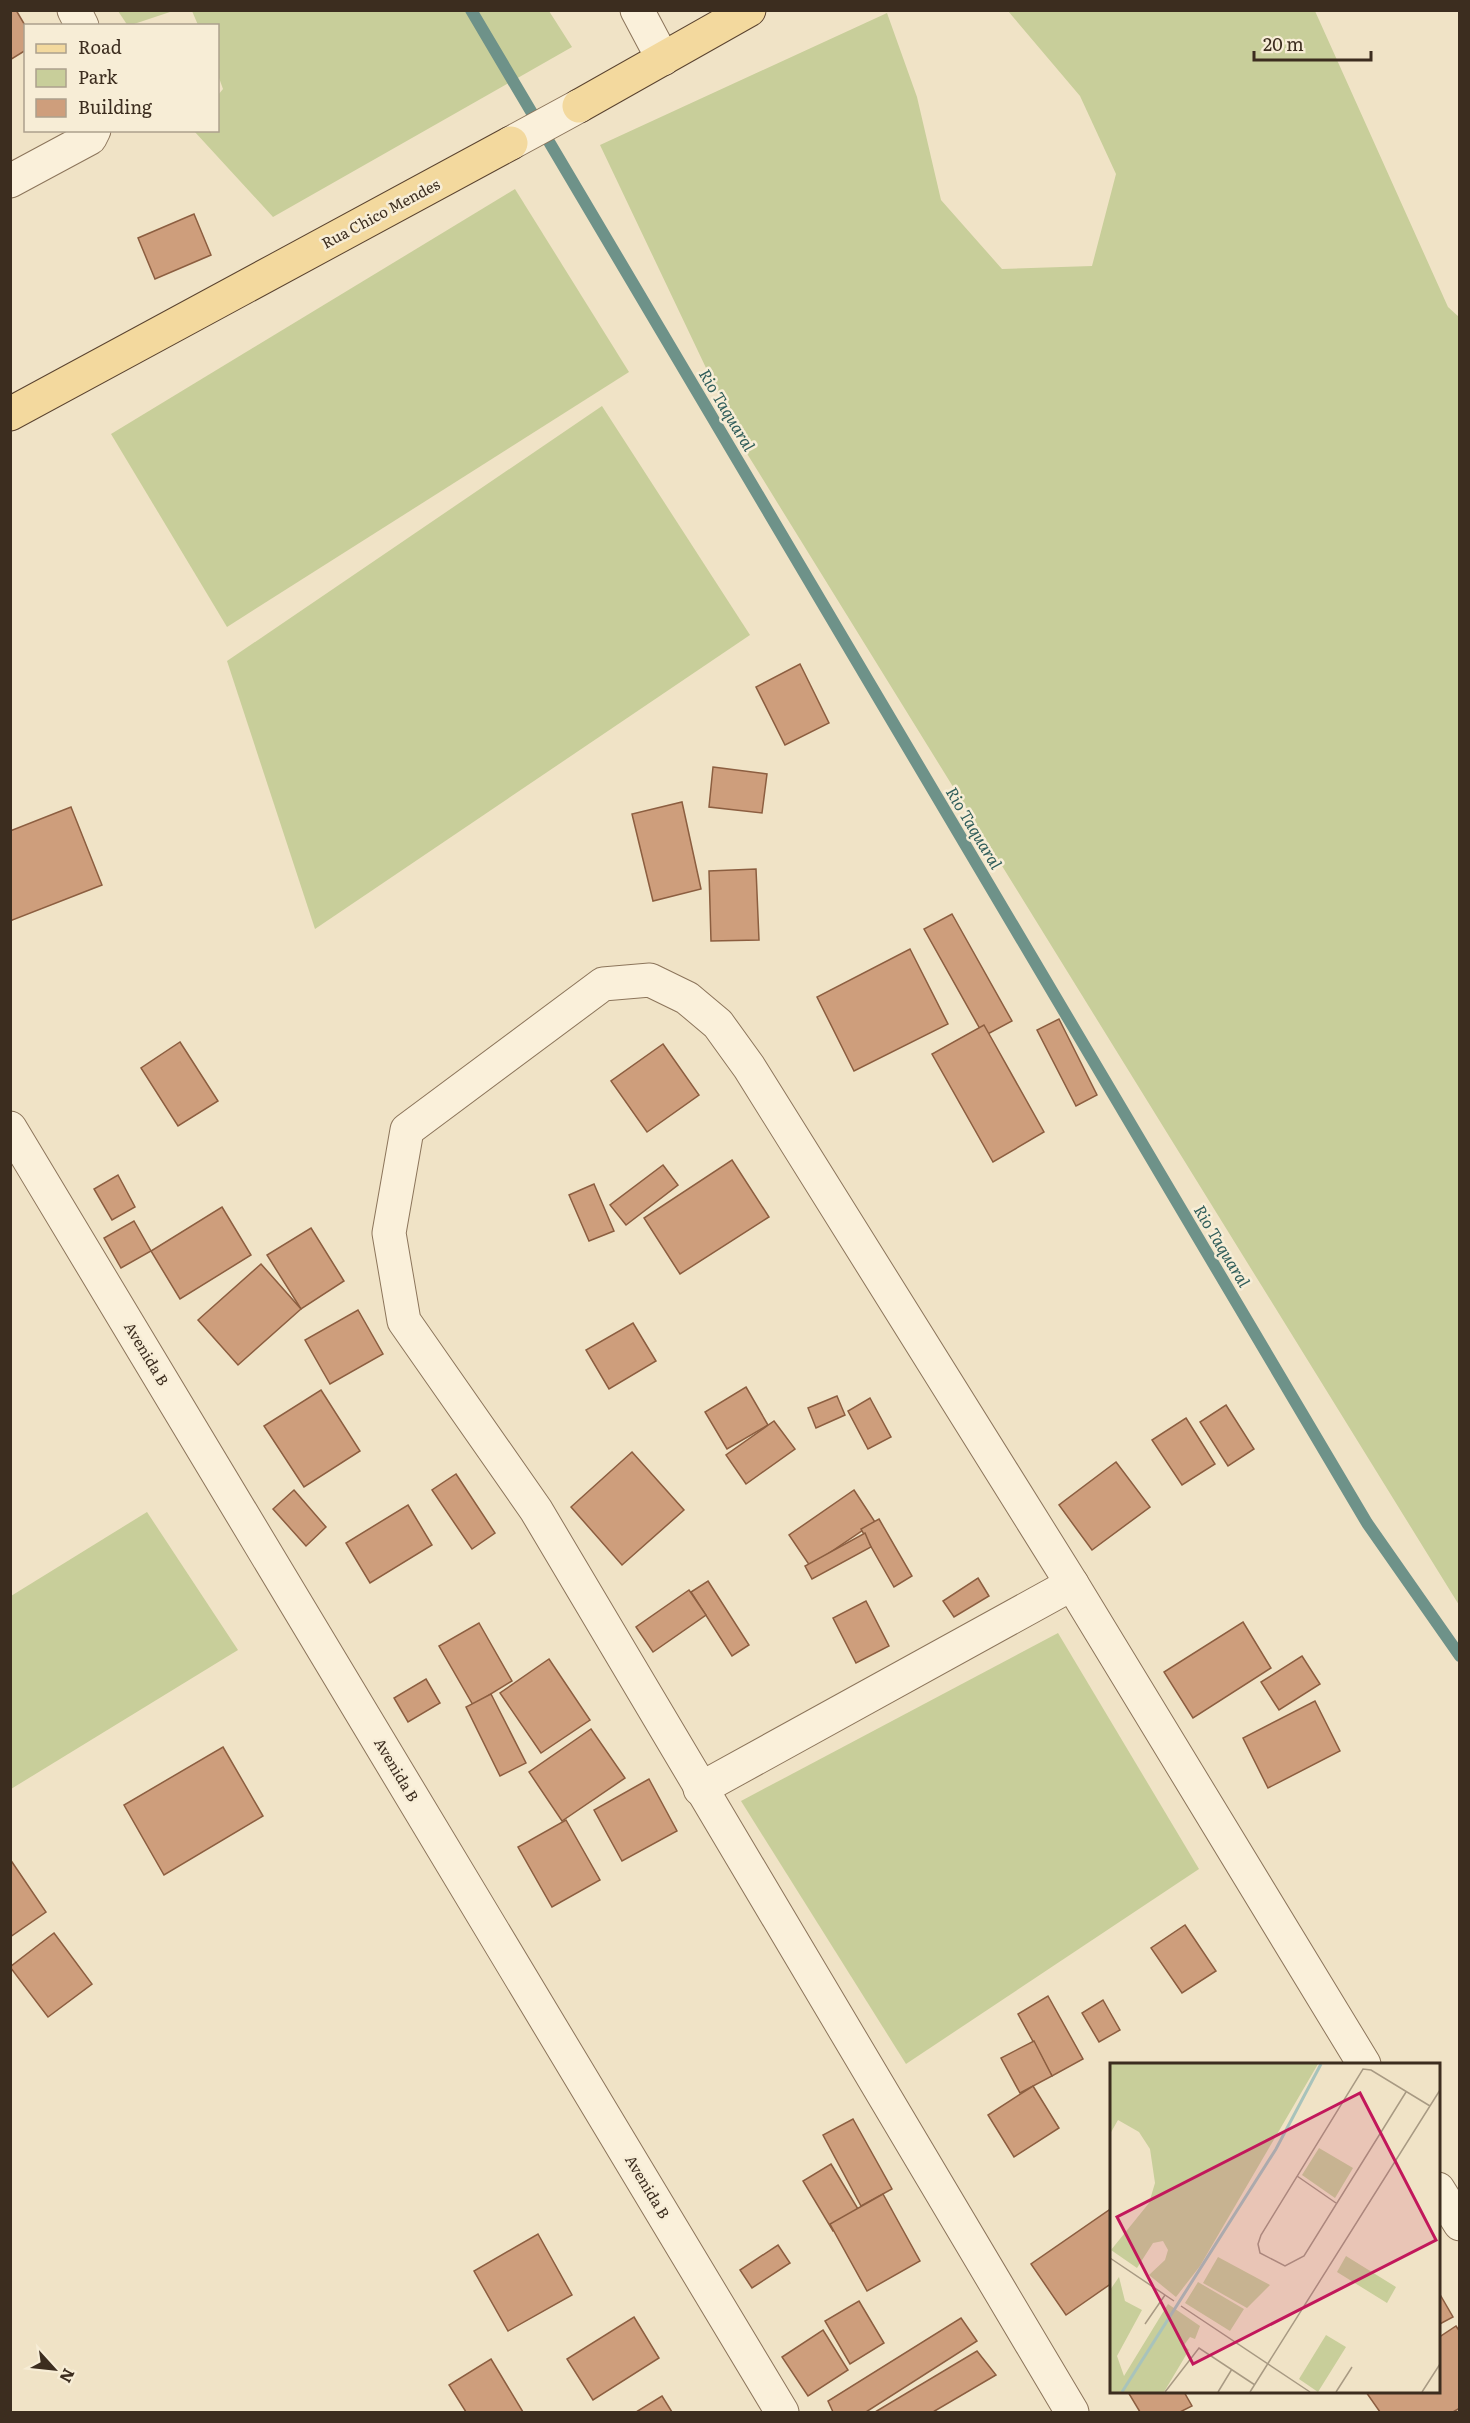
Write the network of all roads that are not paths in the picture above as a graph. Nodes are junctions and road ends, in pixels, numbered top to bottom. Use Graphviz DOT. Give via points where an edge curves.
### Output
graph roads {
  1 [pos="74,10"];
  2 [pos="637,10"];
  3 [pos="749,10"];
  4 [pos="81,24"];
  5 [pos="663,59"];
  6 [pos="579,106"];
  7 [pos="93,132"];
  8 [pos="511,143"];
  9 [pos="10,181"];
  10 [pos="10,414"];
  11 [pos="10,1128"];
  12 [pos="1072,1584"];
  13 [pos="700,1789"];
  14 [pos="1363,2063"];
  15 [pos="1440,2192"];
  16 [pos="1460,2224"];
  17 [pos="782,2412"];
  18 [pos="1072,2412"];
  1 -- 4 [label="street"];
  2 -- 5 [label="street"];
  3 -- 5 [label="main road, Rua Chico Mendes"];
  5 -- 6 [label="main road, Rua Chico Mendes"];
  6 -- 8 [label="street, Rua Chico Mendes"];
  7 -- 9 [label="street" via="90,138"];
  8 -- 10 [label="main road, Rua Chico Mendes"];
  11 -- 17 [label="street, Avenida B"];
  12 -- 13 [label="street"];
  12 -- 13 [label="street" via="718,1024 687,998 650,980 603,984 407,1130 389,1233 404,1321 536,1510"];
  12 -- 14 [label="street"];
  13 -- 18 [label="street"];
  15 -- 16 [label="street"];
}
